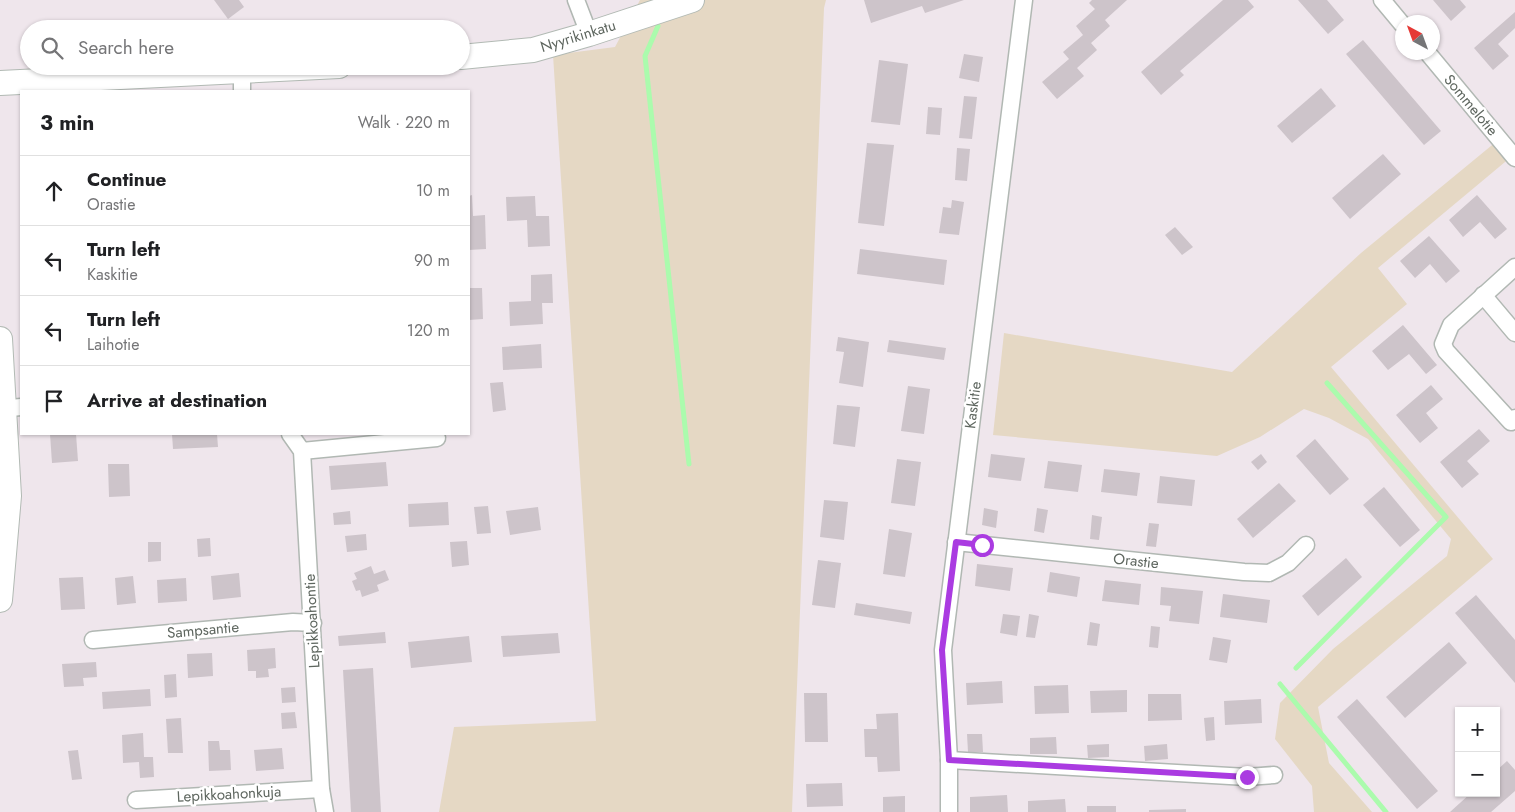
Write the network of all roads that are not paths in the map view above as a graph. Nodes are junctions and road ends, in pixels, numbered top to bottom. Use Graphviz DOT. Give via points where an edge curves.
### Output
graph roads {
  1 [pos="576,0"];
  2 [pos="692,0"];
  3 [pos="1024,0"];
  4 [pos="1386,1"];
  5 [pos="1396,15"];
  6 [pos="589,34"];
  7 [pos="470,56"];
  8 [pos="1434,60"];
  9 [pos="284,75"];
  10 [pos="242,82"];
  11 [pos="0,83"];
  12 [pos="1515,158"];
  13 [pos="1515,267"];
  14 [pos="1483,295"];
  15 [pos="1515,333"];
  16 [pos="0,339"];
  17 [pos="9,408"];
  18 [pos="1515,418"];
  19 [pos="291,435"];
  20 [pos="437,438"];
  21 [pos="302,451"];
  22 [pos="956,542"];
  23 [pos="1306,544"];
  24 [pos="0,600"];
  25 [pos="312,623"];
  26 [pos="93,640"];
  27 [pos="949,760"];
  28 [pos="1274,775"];
  29 [pos="321,789"];
  30 [pos="136,800"];
  31 [pos="325,812"];
  32 [pos="949,812"];
  1 -- 6 [label="street"];
  2 -- 6 [label="street, Nyyrikinkatu"];
  3 -- 22 [label="street, Kaskitie"];
  4 -- 5 [label="street"];
  6 -- 7 [label="street, Nyyrikinkatu" via="533,50"];
  8 -- 12 [label="street, Sommelotie"];
  9 -- 10 [label="street"];
  10 -- 11 [label="street"];
  13 -- 14 [label="street"];
  14 -- 15 [label="street"];
  14 -- 18 [label="street" via="1451,325 1443,344 1511,422"];
  16 -- 17 [label="street"];
  17 -- 24 [label="street" via="8,496"];
  19 -- 21 [label="street"];
  20 -- 21 [label="street"];
  21 -- 25 [label="street, Lepikkoahontie"];
  22 -- 23 [label="street, Orastie" via="1269,573 1288,563"];
  22 -- 27 [label="street, Kaskitie" via="942,650"];
  25 -- 26 [label="street, Sampsantie"];
  25 -- 29 [label="street, Lepikkoahontie"];
  27 -- 28 [label="street" via="1247,777"];
  27 -- 32 [label="street, Kaskitie"];
  29 -- 30 [label="street, Lepikkoahonkuja"];
  29 -- 31 [label="street, Lepikkoahontie"];
}
